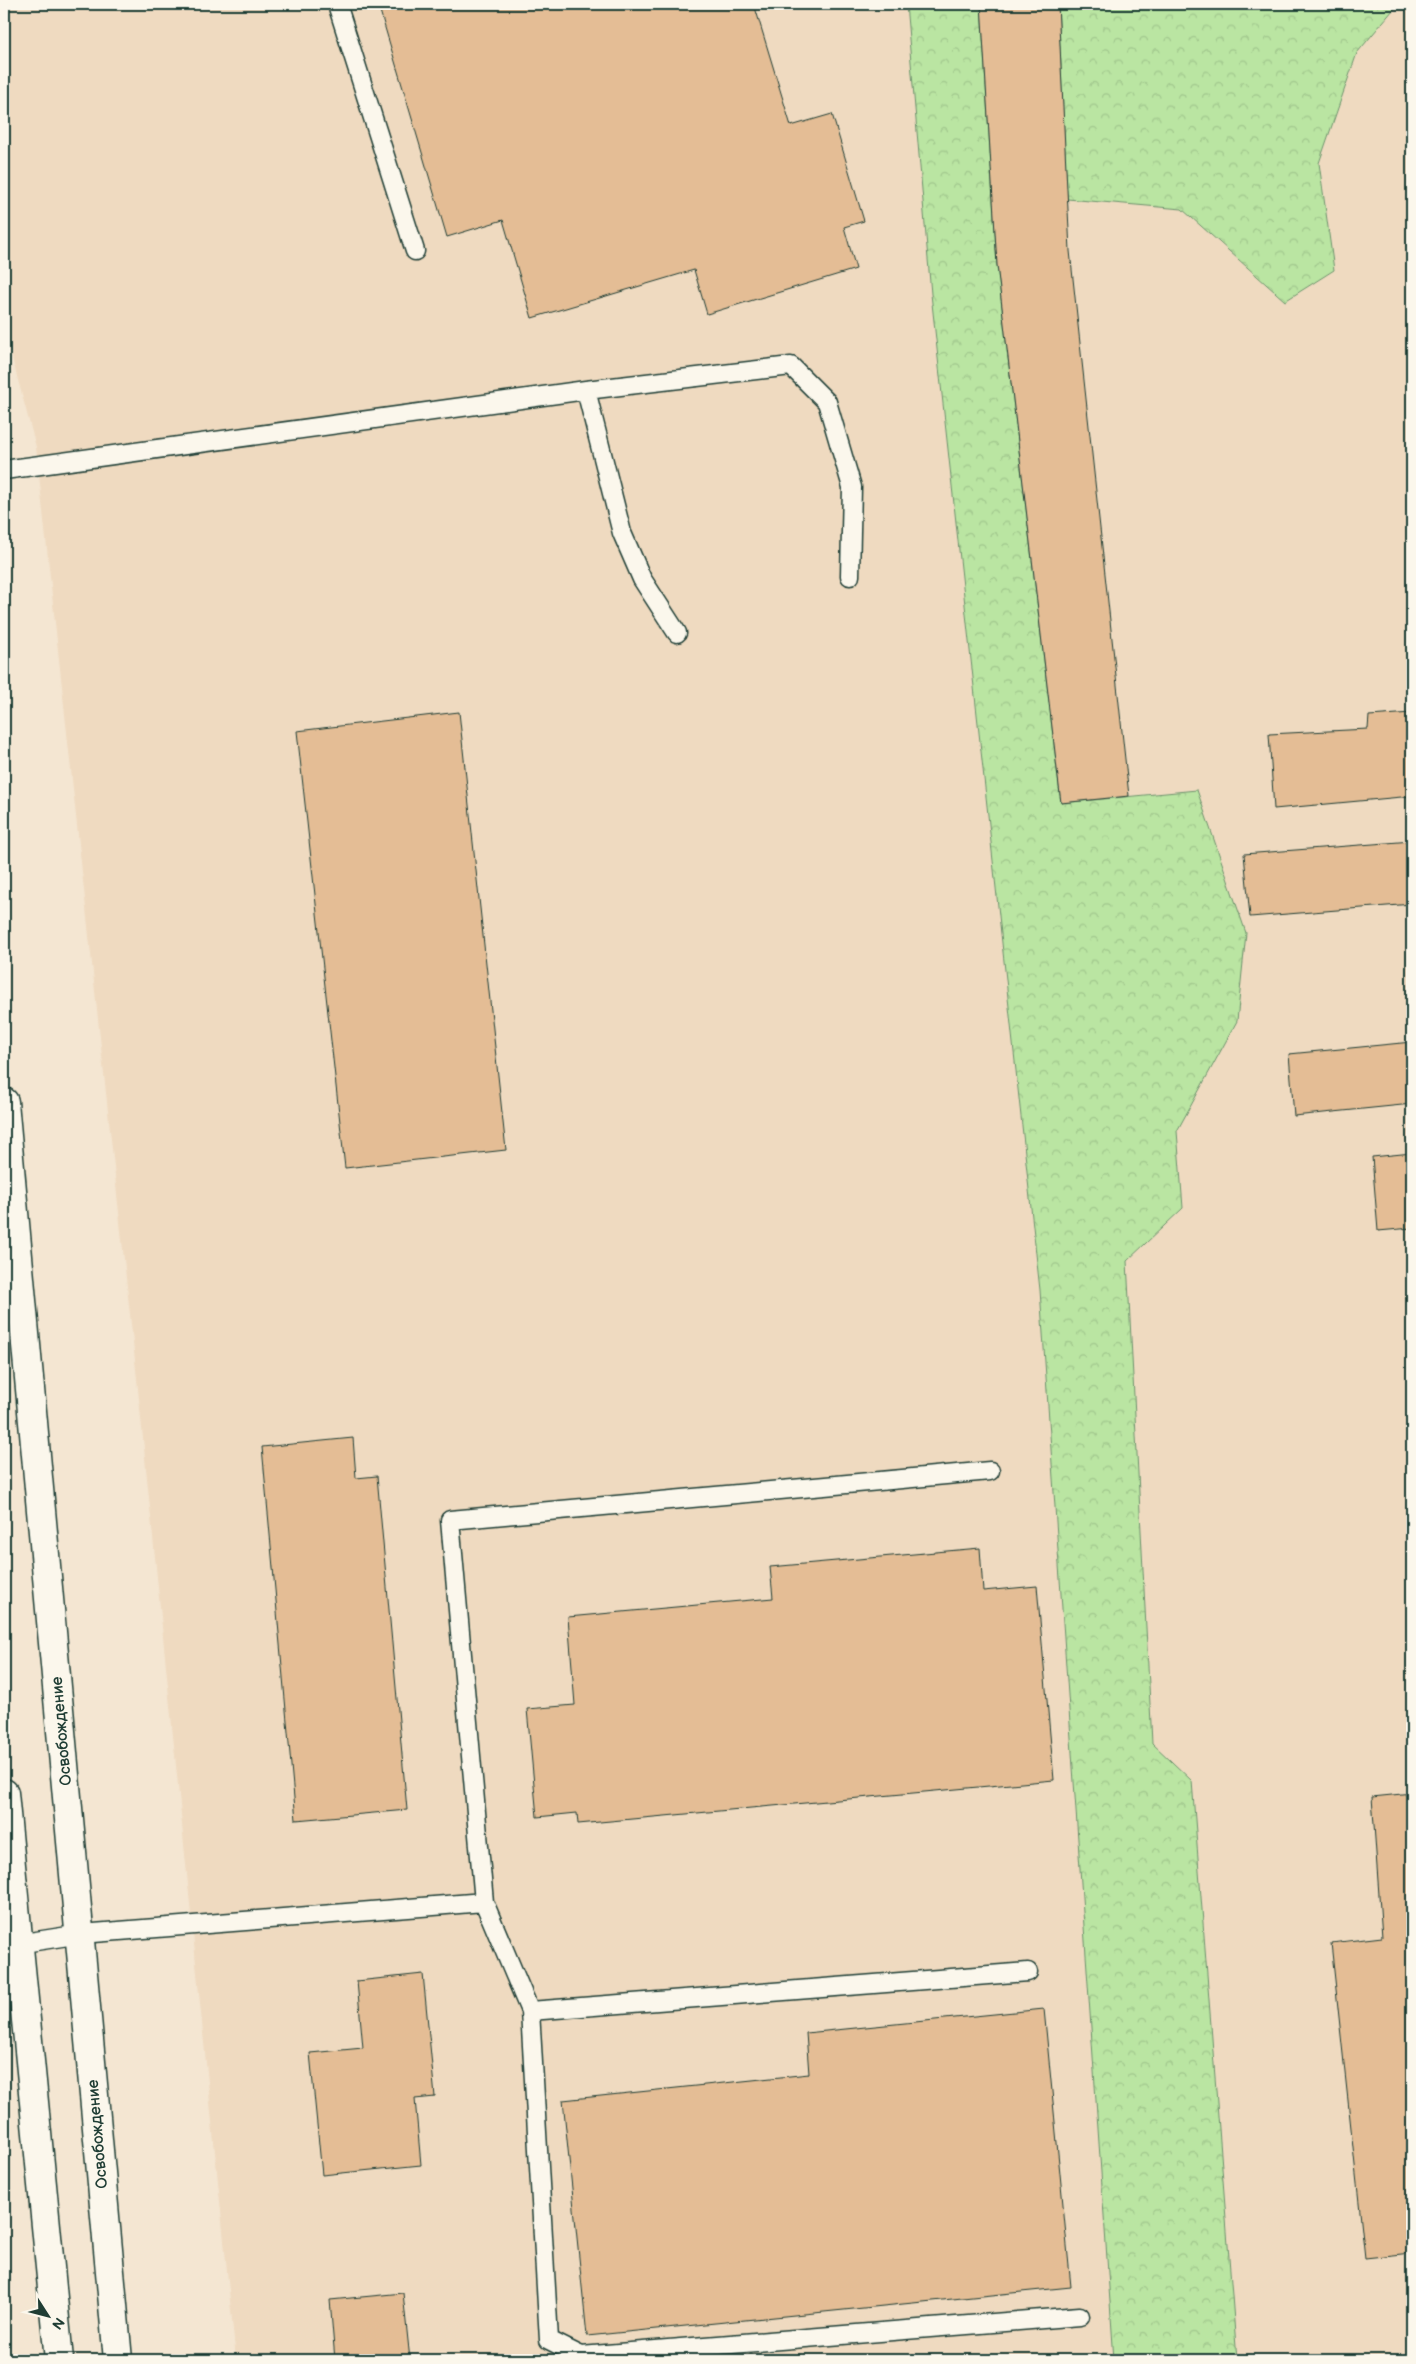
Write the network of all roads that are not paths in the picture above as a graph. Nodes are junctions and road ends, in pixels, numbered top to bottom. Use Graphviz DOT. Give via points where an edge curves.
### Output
graph roads {
  1 [pos="337,4"];
  2 [pos="415,251"];
  3 [pos="586,390"];
  4 [pos="4,470"];
  5 [pos="850,576"];
  6 [pos="677,633"];
  7 [pos="4,1102"];
  8 [pos="990,1472"];
  9 [pos="4,1793"];
  10 [pos="484,1902"];
  11 [pos="80,1934"];
  12 [pos="11,1944"];
  13 [pos="1028,1972"];
  14 [pos="530,2011"];
  15 [pos="1080,2316"];
  16 [pos="59,2360"];
  17 [pos="118,2360"];
  1 -- 2 [label="lane"];
  3 -- 4 [label="lane"];
  3 -- 5 [label="lane" via="791,366 827,402 852,487"];
  3 -- 6 [label="lane" via="622,533 642,579"];
  7 -- 11 [label="street, Освобождение"];
  8 -- 10 [label="lane" via="450,1520"];
  9 -- 12 [label="street"];
  10 -- 11 [label="lane"];
  10 -- 14 [label="lane"];
  11 -- 12 [label="lane"];
  11 -- 17 [label="street, Освобождение"];
  12 -- 16 [label="street"];
  13 -- 14 [label="lane"];
  14 -- 15 [label="lane" via="549,2340 581,2356"];
}
